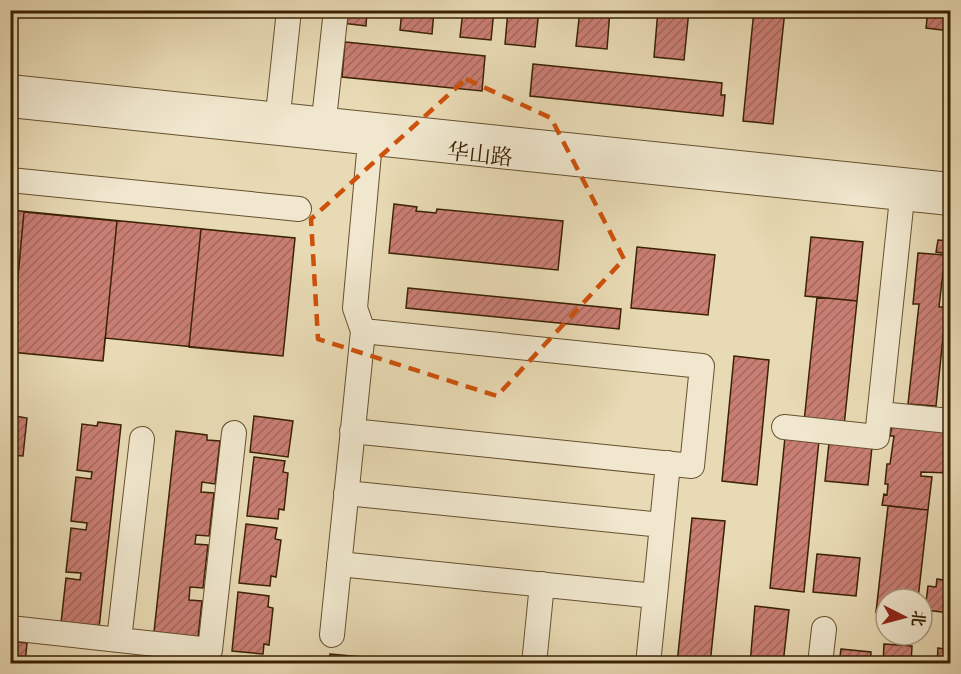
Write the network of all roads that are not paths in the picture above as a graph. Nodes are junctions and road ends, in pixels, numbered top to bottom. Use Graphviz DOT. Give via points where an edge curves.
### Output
graph roads {
  1 [pos="288,10"];
  2 [pos="336,10"];
  3 [pos="10,87"];
  4 [pos="10,105"];
  5 [pos="278,114"];
  6 [pos="324,119"];
  7 [pos="370,142"];
  8 [pos="10,180"];
  9 [pos="951,185"];
  10 [pos="902,198"];
  11 [pos="951,203"];
  12 [pos="299,209"];
  13 [pos="363,331"];
  14 [pos="880,414"];
  15 [pos="951,422"];
  16 [pos="784,427"];
  17 [pos="352,431"];
  18 [pos="234,433"];
  19 [pos="142,440"];
  20 [pos="668,463"];
  21 [pos="346,493"];
  22 [pos="662,525"];
  23 [pos="339,564"];
  24 [pos="542,585"];
  25 [pos="655,596"];
  26 [pos="10,628"];
  27 [pos="824,629"];
  28 [pos="332,635"];
  29 [pos="119,640"];
  30 [pos="534,663"];
  31 [pos="648,663"];
  32 [pos="820,663"];
  1 -- 5 [label="street"];
  2 -- 6 [label="street"];
  3 -- 5 [label="street, 华山路"];
  4 -- 7 [label="street, 华山路"];
  5 -- 6 [label="street, 华山路"];
  6 -- 9 [label="street, 华山路"];
  7 -- 10 [label="street, 华山路"];
  7 -- 13 [label="street" via="355,308"];
  8 -- 12 [label="street"];
  10 -- 11 [label="street, 华山路"];
  10 -- 14 [label="street"];
  13 -- 17 [label="street"];
  13 -- 20 [label="street" via="702,366 692,466"];
  14 -- 15 [label="street"];
  14 -- 16 [label="street" via="877,437"];
  17 -- 20 [label="street"];
  17 -- 21 [label="street"];
  18 -- 29 [label="street" via="210,650"];
  19 -- 29 [label="street"];
  20 -- 22 [label="street"];
  21 -- 22 [label="street"];
  21 -- 23 [label="street"];
  22 -- 25 [label="street"];
  23 -- 24 [label="street"];
  23 -- 28 [label="street"];
  24 -- 25 [label="street"];
  24 -- 30 [label="street"];
  25 -- 31 [label="street"];
  26 -- 29 [label="street"];
  27 -- 32 [label="street"];
}
